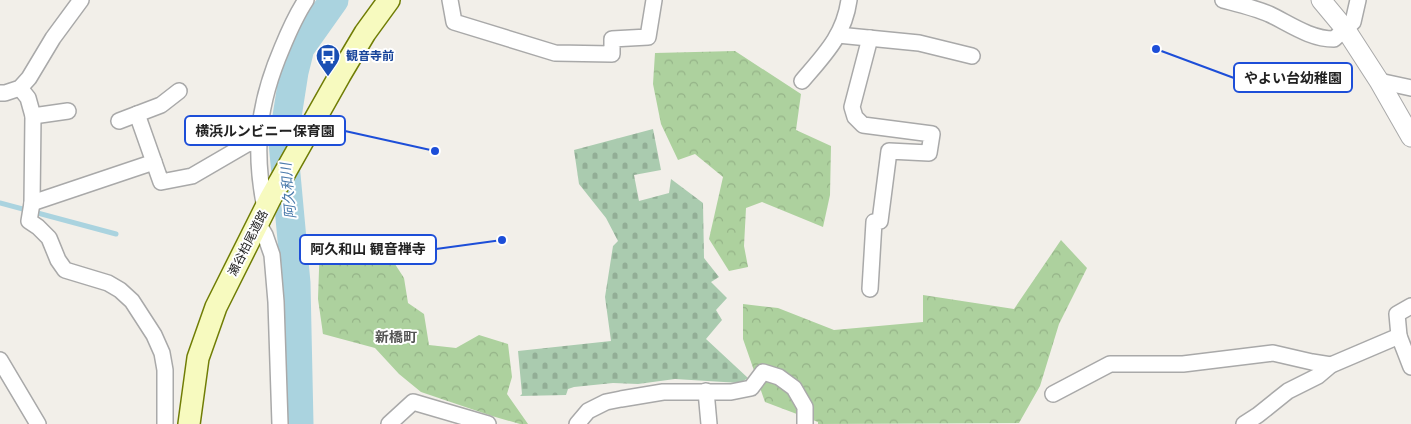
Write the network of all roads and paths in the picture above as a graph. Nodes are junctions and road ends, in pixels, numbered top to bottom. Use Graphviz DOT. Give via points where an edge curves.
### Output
graph roads {
  1 [pos="81,0"];
  2 [pos="306,0"];
  3 [pos="389,0"];
  4 [pos="450,0"];
  5 [pos="654,0"];
  6 [pos="849,0"];
  7 [pos="1224,0"];
  8 [pos="1322,0"];
  9 [pos="1358,0"];
  10 [pos="1346,30"];
  11 [pos="838,35"];
  12 [pos="870,38"];
  13 [pos="972,56"];
  14 [pos="802,81"];
  15 [pos="1379,81"];
  16 [pos="20,88"];
  17 [pos="1411,88"];
  18 [pos="179,91"];
  19 [pos="0,93"];
  20 [pos="68,111"];
  21 [pos="137,114"];
  22 [pos="32,116"];
  23 [pos="118,121"];
  24 [pos="1411,137"];
  25 [pos="258,142"];
  26 [pos="154,162"];
  27 [pos="32,203"];
  28 [pos="264,210"];
  29 [pos="870,288"];
  30 [pos="1411,306"];
  31 [pos="1399,336"];
  32 [pos="0,360"];
  33 [pos="1331,365"];
  34 [pos="1411,367"];
  35 [pos="706,391"];
  36 [pos="1053,394"];
  37 [pos="38,424"];
  38 [pos="165,424"];
  39 [pos="189,424"];
  40 [pos="280,424"];
  41 [pos="389,424"];
  42 [pos="488,424"];
  43 [pos="577,424"];
  44 [pos="709,424"];
  45 [pos="805,424"];
  46 [pos="1244,424"];
  1 -- 16 [label="street"];
  2 -- 25 [label="street" via="272,71 261,109"];
  3 -- 28 [label="main road, 瀬谷柏尾道路" via="360,42"];
  4 -- 5 [label="street" via="454,22 556,53 612,54 612,39 648,37"];
  6 -- 11 [label="street"];
  7 -- 10 [label="street" via="1268,13 1324,39 1334,40"];
  8 -- 10 [label="street"];
  9 -- 10 [label="street" via="1352,22"];
  10 -- 15 [label="street"];
  11 -- 12 [label="street"];
  11 -- 14 [label="street"];
  12 -- 13 [label="street" via="919,43"];
  12 -- 29 [label="street" via="852,107 855,117 863,125 932,134 929,153 890,151 880,221 874,222"];
  15 -- 17 [label="street"];
  15 -- 24 [label="street"];
  16 -- 19 [label="street"];
  16 -- 22 [label="street" via="28,98"];
  18 -- 21 [label="street" via="161,104"];
  20 -- 22 [label="street"];
  21 -- 23 [label="street"];
  21 -- 26 [label="street"];
  22 -- 27 [label="street"];
  25 -- 26 [label="street" via="247,144 192,176 161,182"];
  25 -- 28 [label="street"];
  26 -- 27 [label="street"];
  27 -- 38 [label="street" via="29,221 49,238 66,270 120,290 132,301 154,335 165,370"];
  28 -- 39 [label="main road, 瀬谷柏尾道路" via="206,331 198,358"];
  28 -- 40 [label="street" via="264,235 272,255 276,302"];
  30 -- 31 [label="street" via="1397,314"];
  31 -- 33 [label="street"];
  31 -- 34 [label="street"];
  32 -- 37 [label="street"];
  33 -- 36 [label="street" via="1273,353 1183,364 1110,364"];
  33 -- 46 [label="street" via="1318,376 1288,391"];
  35 -- 43 [label="street" via="663,392 606,402 588,411"];
  35 -- 44 [label="street"];
  35 -- 45 [label="street" via="731,392 751,388 763,372 779,377 794,388 805,407"];
  41 -- 42 [label="street" via="413,402"];
}
